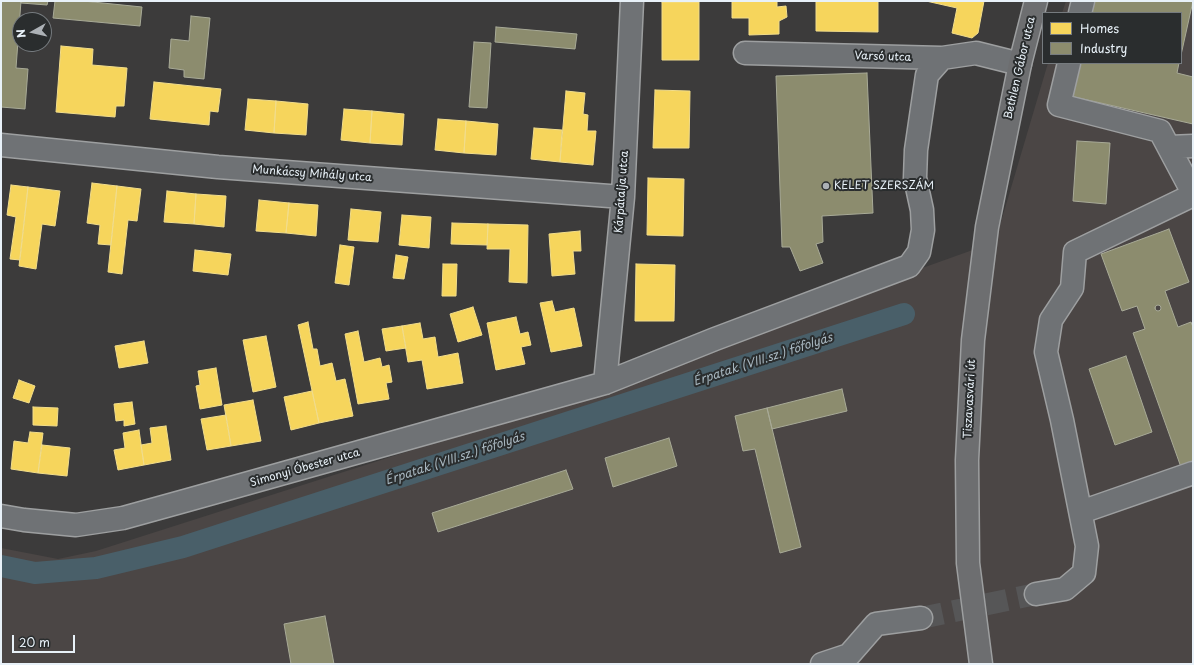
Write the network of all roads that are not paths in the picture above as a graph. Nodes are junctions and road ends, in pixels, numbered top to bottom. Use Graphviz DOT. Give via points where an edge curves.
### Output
graph roads {
  1 [pos="632,1"];
  2 [pos="1036,1"];
  3 [pos="1083,1"];
  4 [pos="1080,12"];
  5 [pos="745,53"];
  6 [pos="942,58"];
  7 [pos="1020,64"];
  8 [pos="1069,64"];
  9 [pos="1005,135"];
  10 [pos="1,145"];
  11 [pos="1193,146"];
  12 [pos="1169,147"];
  13 [pos="1193,194"];
  14 [pos="623,197"];
  15 [pos="605,383"];
  16 [pos="1193,473"];
  17 [pos="1081,512"];
  18 [pos="1,516"];
  19 [pos="1036,594"];
  20 [pos="921,618"];
  21 [pos="822,664"];
  22 [pos="981,664"];
  1 -- 14 [label="street, Kárpátalja utca"];
  2 -- 7 [label="main road, Bethlen Gábor utca"];
  3 -- 4 [label="street"];
  5 -- 6 [label="street, Varsó utca"];
  6 -- 7 [label="street, Varsó utca" via="976,53"];
  6 -- 15 [label="street, Simonyi Óbester utca" via="927,75 916,150 915,178 922,210 923,230 919,252 909,266"];
  7 -- 9 [label="main road, Bethlen Gábor utca"];
  8 -- 12 [label="street" via="1059,105 1160,131"];
  9 -- 22 [label="main road, Tiszavasvári út" via="987,227 973,340 967,460 968,563"];
  10 -- 14 [label="street, Munkácsy Mihály utca" via="218,166"];
  11 -- 12 [label="street"];
  12 -- 13 [label="street"];
  13 -- 17 [label="street" via="1075,252 1072,288 1051,320 1046,352"];
  14 -- 15 [label="street, Kárpátalja utca"];
  15 -- 18 [label="street, Simonyi Óbester utca" via="123,518 76,526"];
  16 -- 17 [label="street"];
  17 -- 19 [label="street" via="1087,546 1084,573 1065,589"];
  20 -- 21 [label="street" via="876,624 849,655"];
}
